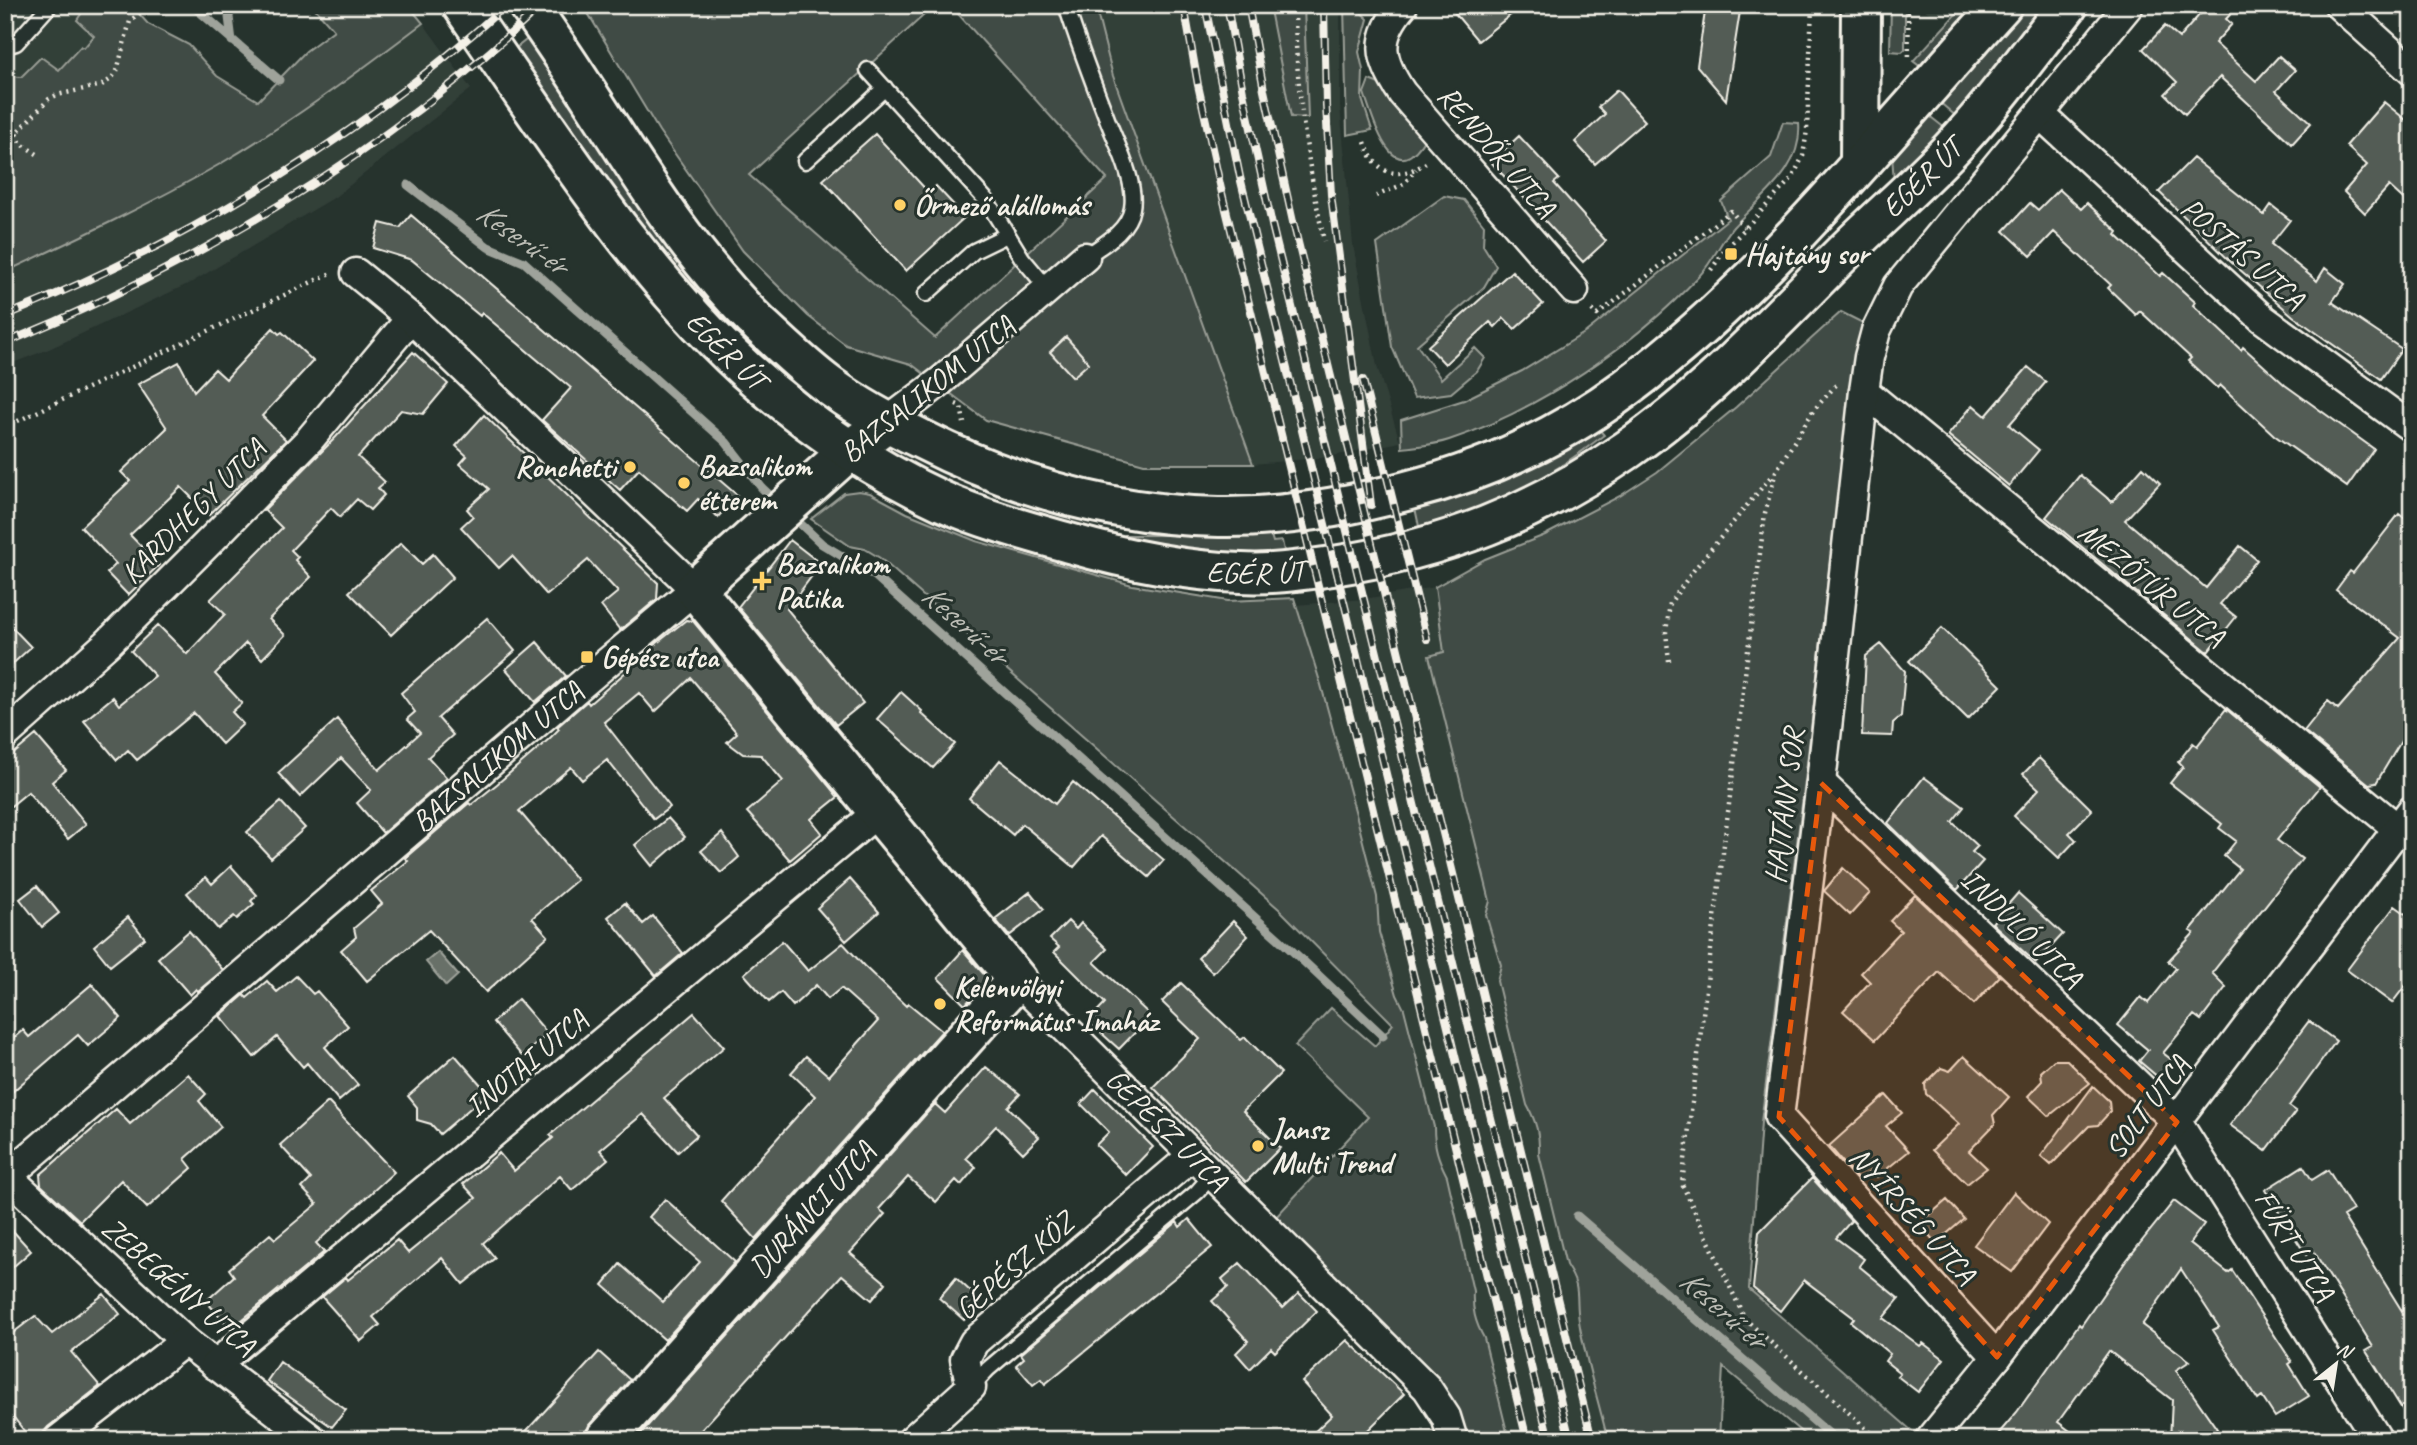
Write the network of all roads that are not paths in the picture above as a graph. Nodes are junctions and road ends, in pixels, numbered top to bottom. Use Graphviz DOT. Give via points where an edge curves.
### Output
graph roads {
  1 [pos="50,5"];
  2 [pos="462,5"];
  3 [pos="528,5"];
  4 [pos="1066,5"];
  5 [pos="1404,5"];
  6 [pos="1861,5"];
  7 [pos="2002,5"];
  8 [pos="2068,5"];
  9 [pos="2129,5"];
  10 [pos="2339,5"];
  11 [pos="5,46"];
  12 [pos="867,70"];
  13 [pos="2412,71"];
  14 [pos="884,89"];
  15 [pos="2041,115"];
  16 [pos="805,161"];
  17 [pos="1860,163"];
  18 [pos="1007,235"];
  19 [pos="1841,255"];
  20 [pos="1085,257"];
  21 [pos="356,273"];
  22 [pos="1048,289"];
  23 [pos="1574,290"];
  24 [pos="926,294"];
  25 [pos="411,318"];
  26 [pos="1864,391"];
  27 [pos="887,422"];
  28 [pos="2412,428"];
  29 [pos="850,450"];
  30 [pos="695,589"];
  31 [pos="5,735"];
  32 [pos="1821,783"];
  33 [pos="879,811"];
  34 [pos="2405,820"];
  35 [pos="1017,980"];
  36 [pos="1779,1117"];
  37 [pos="2177,1122"];
  38 [pos="1203,1165"];
  39 [pos="6,1177"];
  40 [pos="185,1341"];
  41 [pos="1997,1357"];
  42 [pos="215,1365"];
  43 [pos="58,1440"];
  44 [pos="313,1440"];
  45 [pos="605,1440"];
  46 [pos="912,1440"];
  47 [pos="1453,1440"];
  48 [pos="1930,1440"];
  49 [pos="2378,1440"];
  1 -- 11 [label="lane" via="16,43"];
  2 -- 29 [label="main road, EGÉR ÚT" via="640,255 692,317 792,410"];
  3 -- 27 [label="main road, EGÉR ÚT" via="636,171 705,264 797,358 831,387"];
  4 -- 20 [label="lane" via="1133,197 1127,222"];
  5 -- 23 [label="street, RENDŐR UTCA" via="1382,42 1386,65 1402,93"];
  6 -- 17 [label="main road"];
  7 -- 17 [label="main road, EGÉR ÚT"];
  8 -- 19 [label="main road, EGÉR ÚT" via="1953,147"];
  9 -- 15 [label="street, HAJTÁNY SOR"];
  10 -- 13 [label="street"];
  12 -- 14 [label="lane"];
  14 -- 16 [label="lane"];
  14 -- 18 [label="lane" via="988,201"];
  15 -- 26 [label="street, HAJTÁNY SOR" via="1898,286 1881,317"];
  15 -- 28 [label="street, POSTÁS UTCA" via="2263,319"];
  17 -- 19 [label="main road" via="1861,188"];
  17 -- 27 [label="main road, EGÉR ÚT" via="1704,325 1622,391 1518,453 1414,489 1263,515 1154,512 1088,502 1007,479"];
  18 -- 22 [label="lane"];
  18 -- 24 [label="lane" via="974,251"];
  19 -- 29 [label="main road, EGÉR ÚT" via="1726,370 1626,450 1548,498 1481,530 1391,557 1287,573 1246,574 1150,563 988,518 941,500"];
  20 -- 22 [label="street, BAZSALIKOM UTCA"];
  21 -- 25 [label="street, GÉPÉSZ UTCA"];
  22 -- 27 [label="street, BAZSALIKOM UTCA"];
  25 -- 30 [label="street, GÉPÉSZ UTCA"];
  25 -- 31 [label="street, KARDHEGY UTCA" via="310,439 108,643"];
  26 -- 32 [label="street, HAJTÁNY SOR"];
  26 -- 34 [label="street, MEZŐTÚR UTCA"];
  27 -- 29 [label="main road, BAZSALIKOM UTCA"];
  29 -- 30 [label="main road, BAZSALIKOM UTCA"];
  30 -- 33 [label="main road, GÉPÉSZ UTCA"];
  30 -- 39 [label="street, BAZSALIKOM UTCA"];
  32 -- 36 [label="street, HAJTÁNY SOR"];
  32 -- 37 [label="street, INDULÓ UTCA"];
  33 -- 35 [label="main road, GÉPÉSZ UTCA"];
  33 -- 42 [label="street, INOTAI UTCA"];
  34 -- 37 [label="street, SOLT UTCA"];
  35 -- 38 [label="street, GÉPÉSZ UTCA"];
  35 -- 45 [label="main road, DURÁNCI UTCA"];
  36 -- 41 [label="street, NYÍRSÉG UTCA"];
  37 -- 41 [label="street, SOLT UTCA"];
  37 -- 49 [label="street, FÜRT UTCA"];
  38 -- 46 [label="street, GÉPÉSZ KÖZ" via="974,1342 965,1359 971,1387"];
  38 -- 47 [label="street, GÉPÉSZ UTCA" via="1427,1388 1446,1417"];
  39 -- 40 [label="street, ZEBEGÉNY UTCA"];
  40 -- 42 [label="street, ZEBEGÉNY UTCA"];
  40 -- 43 [label="street"];
  41 -- 48 [label="street, SOLT UTCA"];
  42 -- 44 [label="street, ZEBEGÉNY UTCA"];
}
